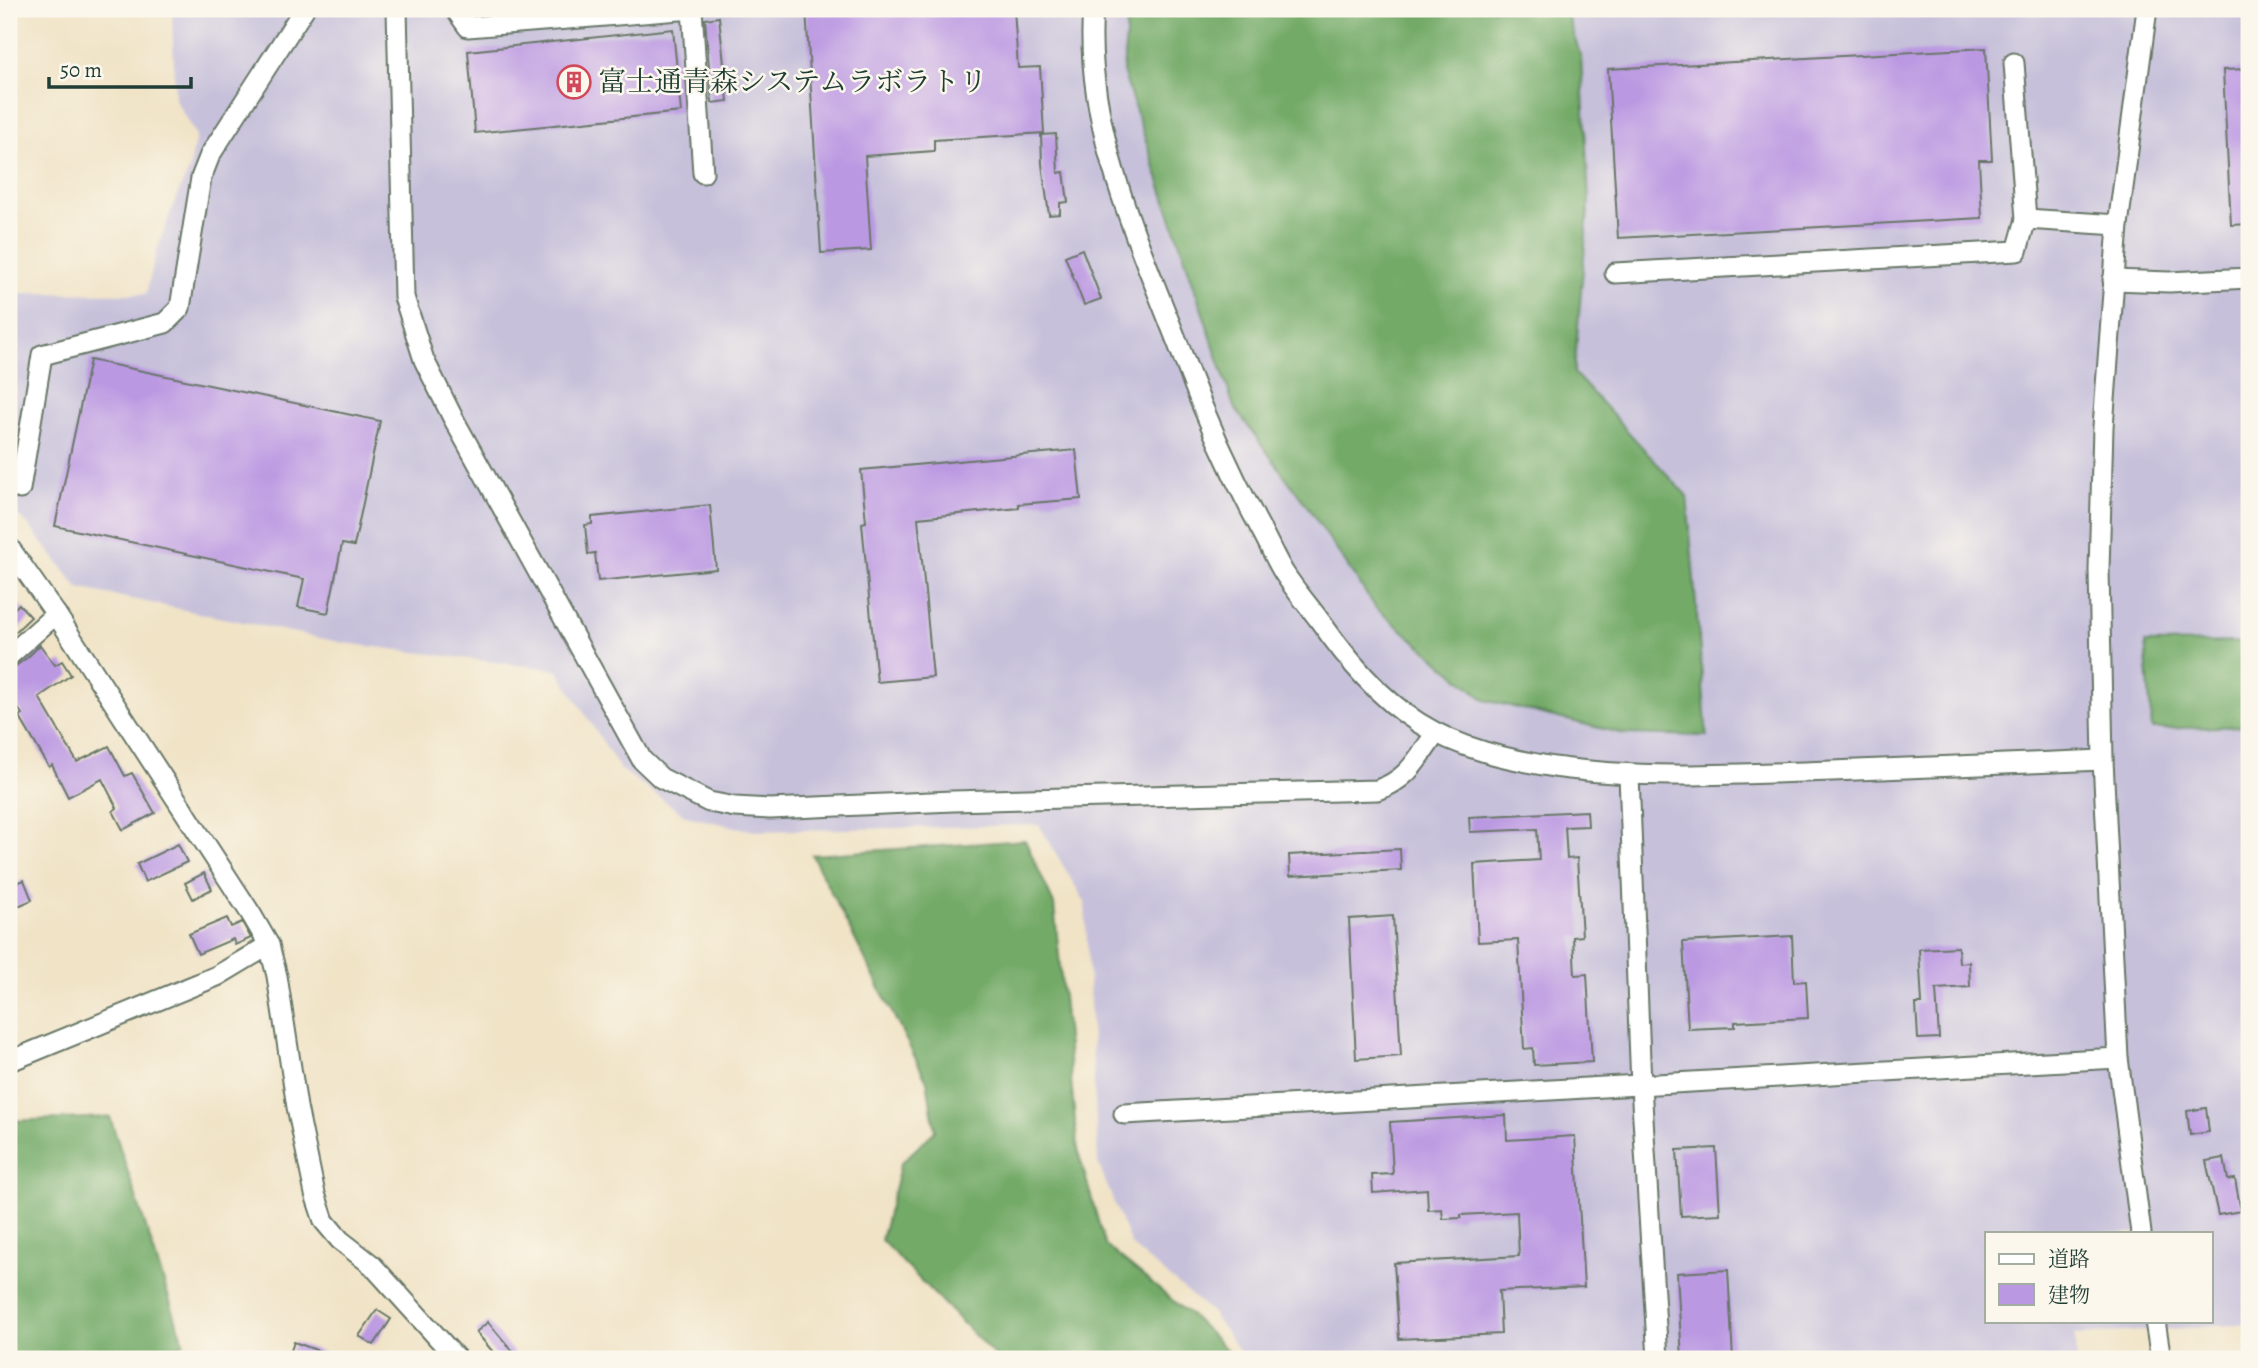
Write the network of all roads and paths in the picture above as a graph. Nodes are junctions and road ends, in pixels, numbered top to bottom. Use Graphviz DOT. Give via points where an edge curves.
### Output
graph roads {
  1 [pos="304,9"];
  2 [pos="397,9"];
  3 [pos="455,9"];
  4 [pos="1093,9"];
  5 [pos="2147,9"];
  6 [pos="2014,63"];
  7 [pos="703,173"];
  8 [pos="2026,219"];
  9 [pos="2118,225"];
  10 [pos="1615,273"];
  11 [pos="2249,278"];
  12 [pos="2113,280"];
  13 [pos="20,489"];
  14 [pos="9,547"];
  15 [pos="55,614"];
  16 [pos="9,656"];
  17 [pos="1436,733"];
  18 [pos="2103,760"];
  19 [pos="1629,775"];
  20 [pos="269,944"];
  21 [pos="2118,1058"];
  22 [pos="9,1059"];
  23 [pos="1642,1087"];
  24 [pos="1124,1114"];
  25 [pos="2141,1232"];
  26 [pos="2155,1322"];
  27 [pos="457,1359"];
  28 [pos="1658,1359"];
  29 [pos="2161,1359"];
  1 -- 13 [label="street" via="210,155 201,178 180,307 165,323 42,355"];
  2 -- 17 [label="street" via="404,297 424,360 642,760 661,778 709,802 770,809 1377,790 1405,776"];
  3 -- 7 [label="street" via="468,27 692,9"];
  4 -- 17 [label="street" via="1101,123 1119,188 1205,416 1244,499 1284,572 1338,646 1400,709"];
  5 -- 9 [label="street"];
  6 -- 8 [label="street"];
  8 -- 9 [label="street"];
  8 -- 10 [label="street" via="2017,251"];
  9 -- 12 [label="street"];
  11 -- 12 [label="street"];
  12 -- 18 [label="street" via="2099,570"];
  14 -- 15 [label="street"];
  15 -- 16 [label="street"];
  15 -- 20 [label="street"];
  17 -- 19 [label="street" via="1521,762"];
  18 -- 19 [label="street"];
  18 -- 21 [label="street"];
  19 -- 23 [label="street"];
  20 -- 22 [label="street" via="217,976"];
  20 -- 27 [label="street" via="297,1107 324,1221 372,1265"];
  21 -- 23 [label="street"];
  21 -- 25 [label="street"];
  23 -- 24 [label="street"];
  23 -- 28 [label="street"];
  26 -- 29 [label="street"];
}
